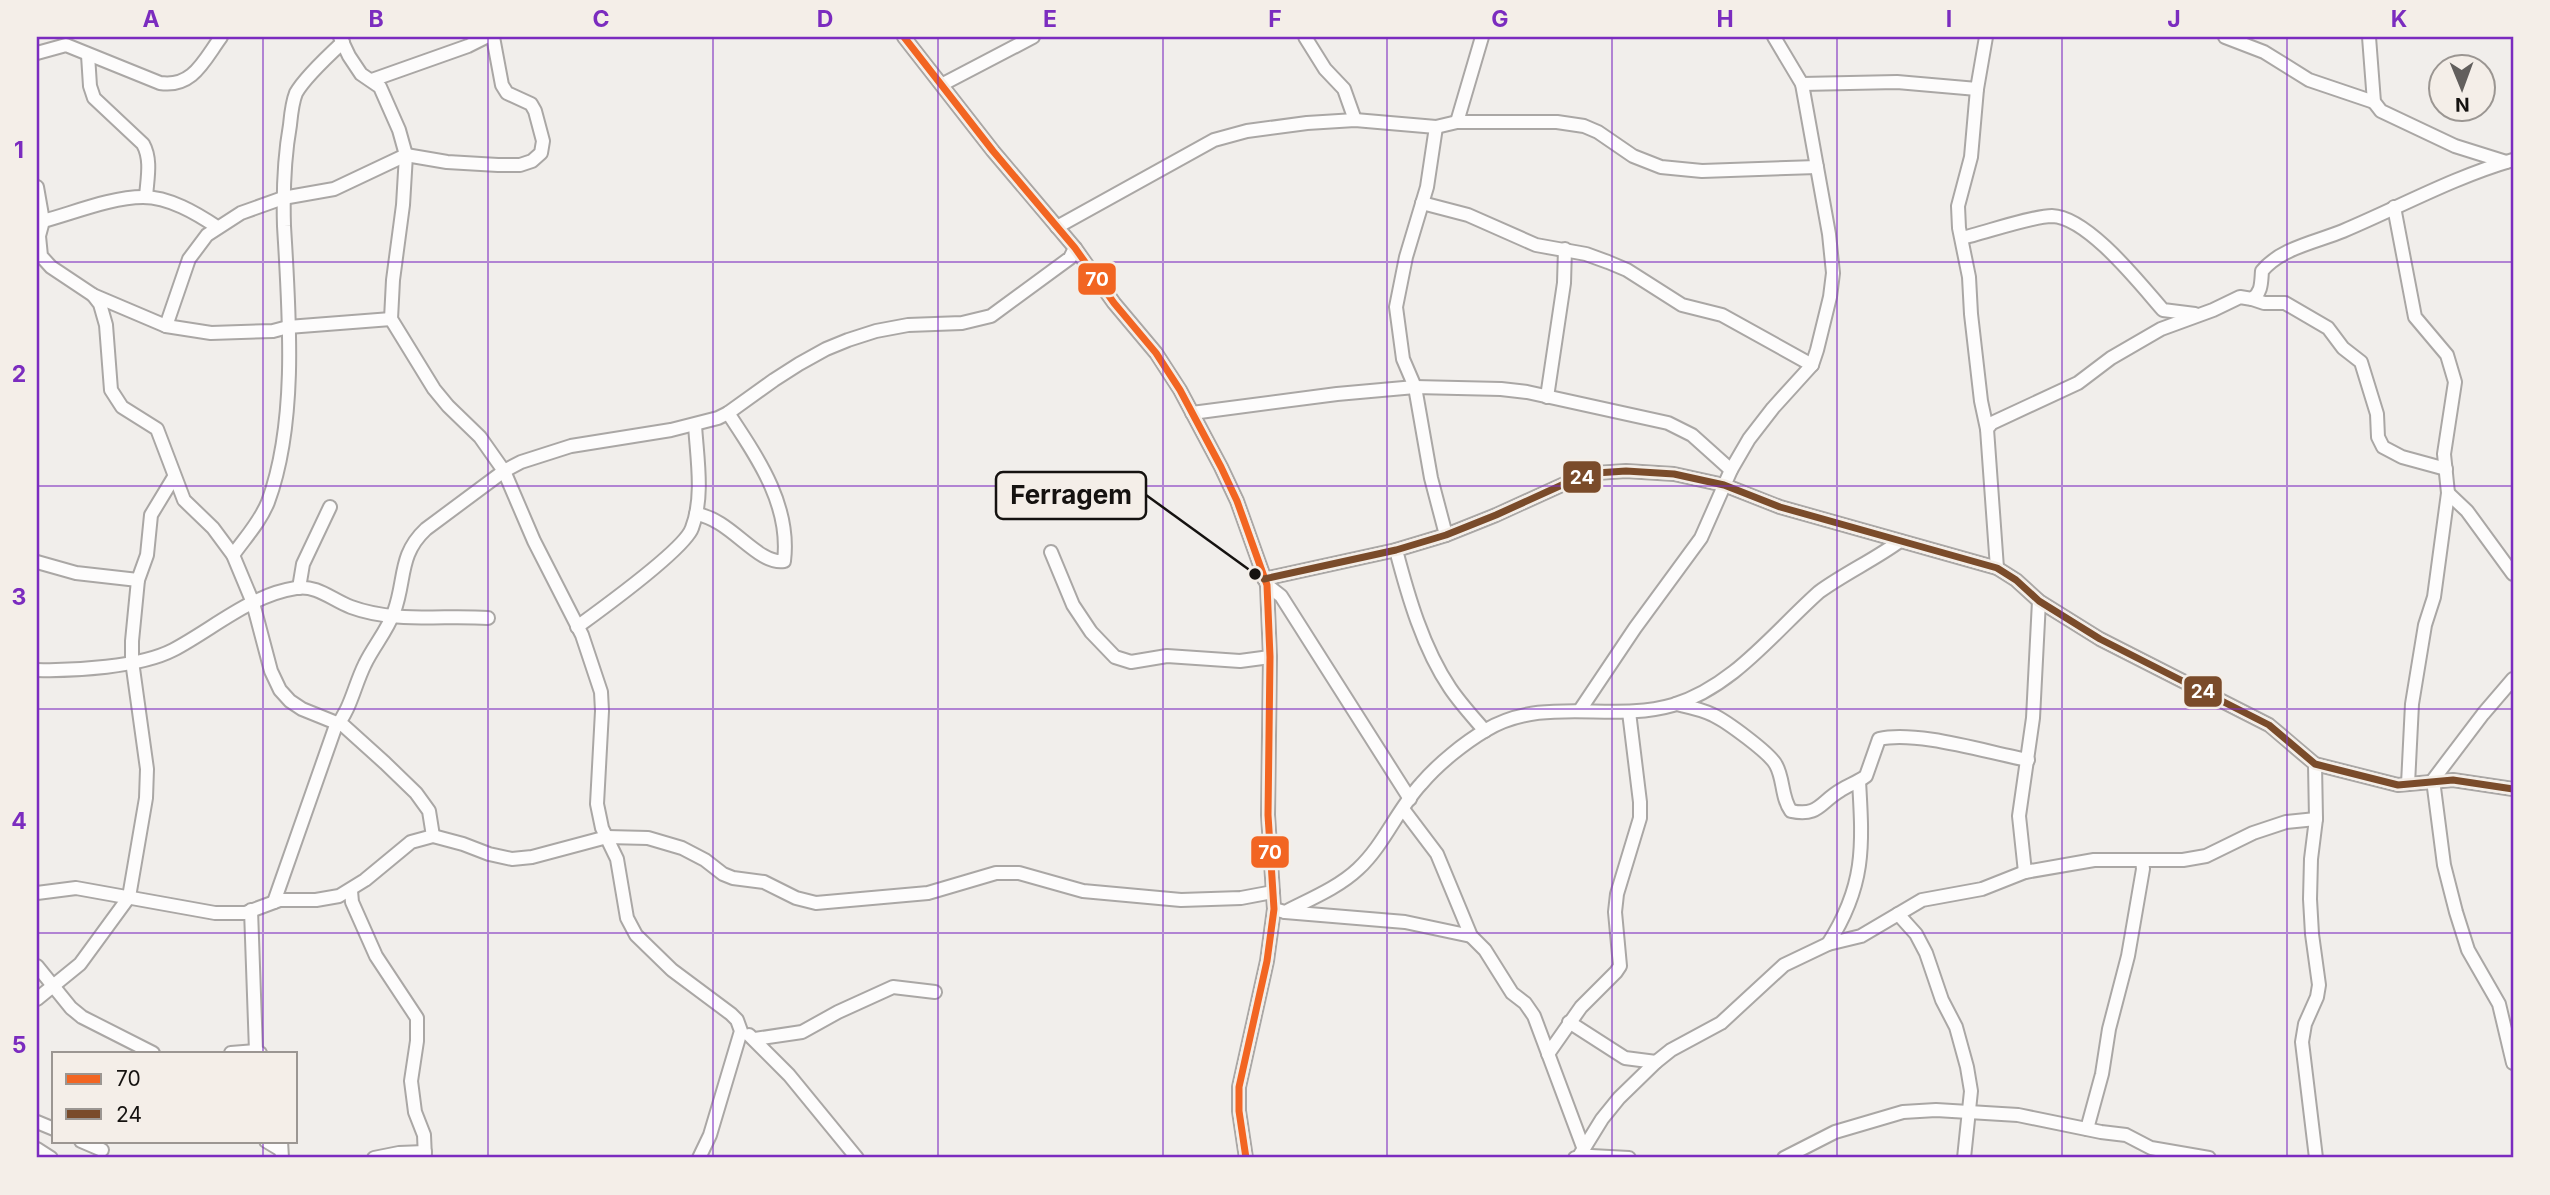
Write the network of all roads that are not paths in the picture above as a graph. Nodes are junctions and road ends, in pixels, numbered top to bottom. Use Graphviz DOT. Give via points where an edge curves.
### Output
graph roads {
  1 [pos="220,37"];
  2 [pos="486,37"];
  3 [pos="493,37"];
  4 [pos="904,37"];
  5 [pos="1033,37"];
  6 [pos="1305,37"];
  7 [pos="1482,37"];
  8 [pos="1774,37"];
  9 [pos="1986,37"];
  10 [pos="2225,37"];
  11 [pos="2369,37"];
  12 [pos="341,39"];
  13 [pos="37,53"];
  14 [pos="88,55"];
  15 [pos="373,80"];
  16 [pos="943,84"];
  17 [pos="1802,84"];
  18 [pos="1977,89"];
  19 [pos="2374,102"];
  20 [pos="1355,120"];
  21 [pos="1457,122"];
  22 [pos="1436,127"];
  23 [pos="406,155"];
  24 [pos="2509,161"];
  25 [pos="1817,167"];
  26 [pos="37,187"];
  27 [pos="146,197"];
  28 [pos="283,198"];
  29 [pos="1422,203"];
  30 [pos="2394,207"];
  31 [pos="43,221"];
  32 [pos="217,227"];
  33 [pos="1057,227"];
  34 [pos="1962,238"];
  35 [pos="1075,248"];
  36 [pos="1564,250"];
  37 [pos="40,262"];
  38 [pos="93,295"];
  39 [pos="2252,299"];
  40 [pos="2202,314"];
  41 [pos="391,319"];
  42 [pos="166,326"];
  43 [pos="288,327"];
  44 [pos="1812,365"];
  45 [pos="1415,387"];
  46 [pos="1547,397"];
  47 [pos="1192,412"];
  48 [pos="728,413"];
  49 [pos="695,425"];
  50 [pos="1987,429"];
  51 [pos="2446,469"];
  52 [pos="1731,470"];
  53 [pos="504,471"];
  54 [pos="174,477"];
  55 [pos="1724,485"];
  56 [pos="2448,493"];
  57 [pos="330,507"];
  58 [pos="696,514"];
  59 [pos="1446,535"];
  60 [pos="1900,541"];
  61 [pos="1396,551"];
  62 [pos="1051,552"];
  63 [pos="233,555"];
  64 [pos="37,562"];
  65 [pos="1997,568"];
  66 [pos="2513,574"];
  67 [pos="138,580"];
  68 [pos="1265,582"];
  69 [pos="299,588"];
  70 [pos="2039,601"];
  71 [pos="253,603"];
  72 [pos="393,615"];
  73 [pos="488,618"];
  74 [pos="577,626"];
  75 [pos="1270,657"];
  76 [pos="132,662"];
  77 [pos="37,670"];
  78 [pos="2513,679"];
  79 [pos="1676,704"];
  80 [pos="1580,710"];
  81 [pos="1629,712"];
  82 [pos="339,724"];
  83 [pos="1485,731"];
  84 [pos="2028,760"];
  85 [pos="2315,764"];
  86 [pos="2433,780"];
  87 [pos="1859,781"];
  88 [pos="2408,784"];
  89 [pos="2513,789"];
  90 [pos="1406,804"];
  91 [pos="2316,819"];
  92 [pos="433,836"];
  93 [pos="607,837"];
  94 [pos="2142,860"];
  95 [pos="2025,872"];
  96 [pos="1273,892"];
  97 [pos="37,893"];
  98 [pos="129,897"];
  99 [pos="347,897"];
  100 [pos="274,902"];
  101 [pos="251,910"];
  102 [pos="1279,911"];
  103 [pos="1898,914"];
  104 [pos="1471,936"];
  105 [pos="1828,944"];
  106 [pos="37,966"];
  107 [pos="53,984"];
  108 [pos="935,992"];
  109 [pos="37,999"];
  110 [pos="1570,1022"];
  111 [pos="741,1031"];
  112 [pos="755,1039"];
  113 [pos="151,1052"];
  114 [pos="258,1052"];
  115 [pos="1548,1054"];
  116 [pos="1656,1062"];
  117 [pos="2513,1063"];
  118 [pos="1970,1111"];
  119 [pos="2087,1129"];
  120 [pos="83,1142"];
  121 [pos="37,1149"];
  122 [pos="102,1150"];
  123 [pos="425,1155"];
  124 [pos="1578,1155"];
  125 [pos="2201,1157"];
  126 [pos="51,1158"];
  127 [pos="374,1158"];
  128 [pos="699,1158"];
  129 [pos="857,1158"];
  130 [pos="1246,1158"];
  131 [pos="1629,1158"];
  132 [pos="1784,1158"];
  133 [pos="1965,1158"];
  134 [pos="2316,1158"];
  1 -- 14 [label="street" via="191,77 171,84"];
  2 -- 15 [label="street"];
  3 -- 23 [label="street" via="502,85 535,111 543,141 541,153 520,165"];
  4 -- 16 [label="street"];
  5 -- 16 [label="street"];
  6 -- 20 [label="street" via="1344,89"];
  7 -- 21 [label="street"];
  8 -- 17 [label="street"];
  9 -- 18 [label="street"];
  10 -- 19 [label="street" via="2264,52 2309,80"];
  11 -- 19 [label="street"];
  12 -- 15 [label="street" via="361,74"];
  12 -- 28 [label="street" via="295,95"];
  13 -- 14 [label="street" via="66,45"];
  14 -- 27 [label="street" via="94,98 146,151"];
  15 -- 23 [label="street" via="389,105"];
  16 -- 33 [label="street"];
  17 -- 18 [label="street" via="1897,82"];
  17 -- 25 [label="street"];
  18 -- 34 [label="street" via="1973,145 1958,206"];
  19 -- 24 [label="street" via="2381,111 2424,133"];
  20 -- 22 [label="street"];
  20 -- 33 [label="street" via="1273,127 1214,140"];
  21 -- 22 [label="street"];
  21 -- 25 [label="street" via="1584,126 1633,156 1684,170"];
  22 -- 29 [label="street"];
  23 -- 28 [label="street" via="334,189"];
  23 -- 41 [label="street"];
  24 -- 30 [label="street"];
  25 -- 44 [label="street" via="1833,273"];
  26 -- 31 [label="street"];
  27 -- 31 [label="street"];
  27 -- 32 [label="street" via="183,208"];
  28 -- 32 [label="street"];
  28 -- 43 [label="street"];
  29 -- 36 [label="street" via="1480,219 1536,246"];
  29 -- 45 [label="street" via="1396,307 1403,359"];
  30 -- 39 [label="street" via="2279,256 2262,271 2261,287"];
  30 -- 51 [label="street" via="2415,317 2447,355 2455,382 2444,454"];
  31 -- 37 [label="street"];
  32 -- 42 [label="street" via="189,259"];
  33 -- 35 [label="street"];
  34 -- 40 [label="street" via="2039,218 2062,218 2112,252 2164,310"];
  34 -- 50 [label="street"];
  35 -- 47 [label="street" via="1156,353"];
  35 -- 48 [label="street" via="1070,258 991,316 962,323 908,325 848,340 774,380"];
  36 -- 44 [label="street" via="1627,270 1682,305 1722,315"];
  36 -- 46 [label="street" via="1564,283"];
  37 -- 38 [label="street"];
  38 -- 42 [label="street"];
  38 -- 54 [label="street" via="106,325 111,390 122,407 157,429"];
  39 -- 40 [label="street" via="2240,297"];
  39 -- 51 [label="street" via="2285,303 2328,328 2361,362 2383,447"];
  40 -- 50 [label="street" via="2161,329 2078,383 2001,417"];
  41 -- 43 [label="street"];
  41 -- 53 [label="street" via="433,389 480,437"];
  42 -- 43 [label="street" via="211,332"];
  43 -- 63 [label="street" via="287,409 274,483 261,517"];
  44 -- 52 [label="street" via="1749,439"];
  45 -- 46 [label="street" via="1501,389"];
  45 -- 47 [label="street"];
  45 -- 59 [label="street"];
  46 -- 52 [label="street" via="1668,423 1692,435"];
  47 -- 68 [label="street" via="1237,501"];
  48 -- 49 [label="street"];
  48 -- 58 [label="street" via="775,493 784,561 765,557 710,516"];
  49 -- 53 [label="street" via="571,446"];
  49 -- 58 [label="street"];
  50 -- 65 [label="street"];
  51 -- 56 [label="street"];
  52 -- 55 [label="street"];
  53 -- 72 [label="street" via="416,538 404,564"];
  53 -- 74 [label="street"];
  54 -- 63 [label="street" via="184,500"];
  54 -- 67 [label="street" via="151,515 147,555"];
  55 -- 59 [label="street" via="1674,474 1596,473"];
  55 -- 60 [label="street" via="1780,507"];
  55 -- 80 [label="street" via="1701,538"];
  56 -- 66 [label="street" via="2467,511"];
  56 -- 88 [label="street" via="2434,597 2414,681"];
  57 -- 69 [label="street" via="303,564"];
  58 -- 74 [label="street" via="687,538"];
  59 -- 61 [label="street"];
  60 -- 65 [label="street"];
  60 -- 79 [label="street" via="1819,592 1728,676"];
  61 -- 68 [label="street"];
  61 -- 83 [label="street" via="1438,668"];
  62 -- 75 [label="street" via="1073,605 1115,657 1130,662 1167,656 1240,661"];
  63 -- 71 [label="street"];
  64 -- 67 [label="street" via="76,573"];
  65 -- 70 [label="street"];
  67 -- 76 [label="street"];
  68 -- 75 [label="street"];
  68 -- 90 [label="street" via="1281,596"];
  69 -- 71 [label="street"];
  69 -- 72 [label="street" via="314,589 350,607"];
  70 -- 84 [label="street"];
  70 -- 85 [label="street" via="2110,645 2269,725"];
  71 -- 76 [label="street" via="173,650"];
  71 -- 82 [label="street" via="279,690 302,709"];
  72 -- 73 [label="street"];
  72 -- 82 [label="street"];
  74 -- 93 [label="street" via="601,692 597,804"];
  75 -- 96 [label="street" via="1268,815"];
  76 -- 77 [label="street"];
  76 -- 98 [label="street" via="147,769"];
  78 -- 86 [label="street"];
  79 -- 81 [label="street"];
  79 -- 87 [label="street" via="1716,716 1769,755 1791,811 1814,811"];
  80 -- 81 [label="street"];
  80 -- 83 [label="street" via="1507,719"];
  81 -- 110 [label="street" via="1640,818 1617,894 1620,966"];
  82 -- 92 [label="street" via="415,793 429,811"];
  82 -- 100 [label="street"];
  83 -- 90 [label="street" via="1429,776"];
  84 -- 87 [label="street" via="1892,736 1879,739 1866,776"];
  84 -- 95 [label="street" via="2019,816"];
  85 -- 88 [label="street" via="2381,782"];
  85 -- 91 [label="street"];
  86 -- 88 [label="street"];
  86 -- 89 [label="street"];
  86 -- 117 [label="street" via="2444,865 2460,924 2468,950 2499,1004"];
  87 -- 105 [label="street" via="1863,836 1857,884 1844,919"];
  90 -- 102 [label="street" via="1356,871"];
  90 -- 104 [label="street" via="1437,854"];
  91 -- 94 [label="street" via="2264,829 2206,856"];
  91 -- 134 [label="street" via="2311,899 2319,985 2302,1042"];
  92 -- 93 [label="street" via="512,859"];
  92 -- 99 [label="street" via="411,842"];
  93 -- 96 [label="street" via="666,842 723,874 764,882 816,903 928,893 996,873 1019,873 1083,891 1181,900"];
  93 -- 111 [label="street" via="617,859 627,918 636,935 672,970 731,1014"];
  94 -- 95 [label="street" via="2094,860"];
  94 -- 119 [label="street" via="2128,956"];
  95 -- 103 [label="street" via="1982,888 1922,900"];
  96 -- 102 [label="street"];
  97 -- 98 [label="street" via="76,888"];
  98 -- 101 [label="street" via="215,913"];
  98 -- 107 [label="street" via="80,964"];
  99 -- 100 [label="street"];
  99 -- 123 [label="street" via="384,970 417,1018 411,1081"];
  100 -- 101 [label="street"];
  101 -- 114 [label="street"];
  102 -- 104 [label="street" via="1405,922"];
  102 -- 130 [label="street" via="1239,1087"];
  103 -- 105 [label="street" via="1861,936"];
  103 -- 118 [label="street" via="1921,943 1956,1027 1967,1067"];
  104 -- 115 [label="street" via="1534,1016"];
  105 -- 116 [label="street" via="1784,965 1721,1023"];
  106 -- 107 [label="street"];
  107 -- 109 [label="street"];
  107 -- 113 [label="street" via="82,1017"];
  108 -- 112 [label="street" via="893,987 802,1032"];
  110 -- 115 [label="street"];
  110 -- 116 [label="street" via="1625,1058"];
  111 -- 112 [label="street"];
  111 -- 128 [label="street"];
  112 -- 129 [label="street"];
  115 -- 124 [label="street"];
  116 -- 124 [label="street" via="1619,1098"];
  118 -- 119 [label="street"];
  118 -- 132 [label="street" via="1885,1116 1835,1132"];
  118 -- 133 [label="street"];
  119 -- 125 [label="street"];
  120 -- 122 [label="street"];
  121 -- 126 [label="street"];
  123 -- 127 [label="street" via="399,1153"];
  124 -- 131 [label="street"];
}
